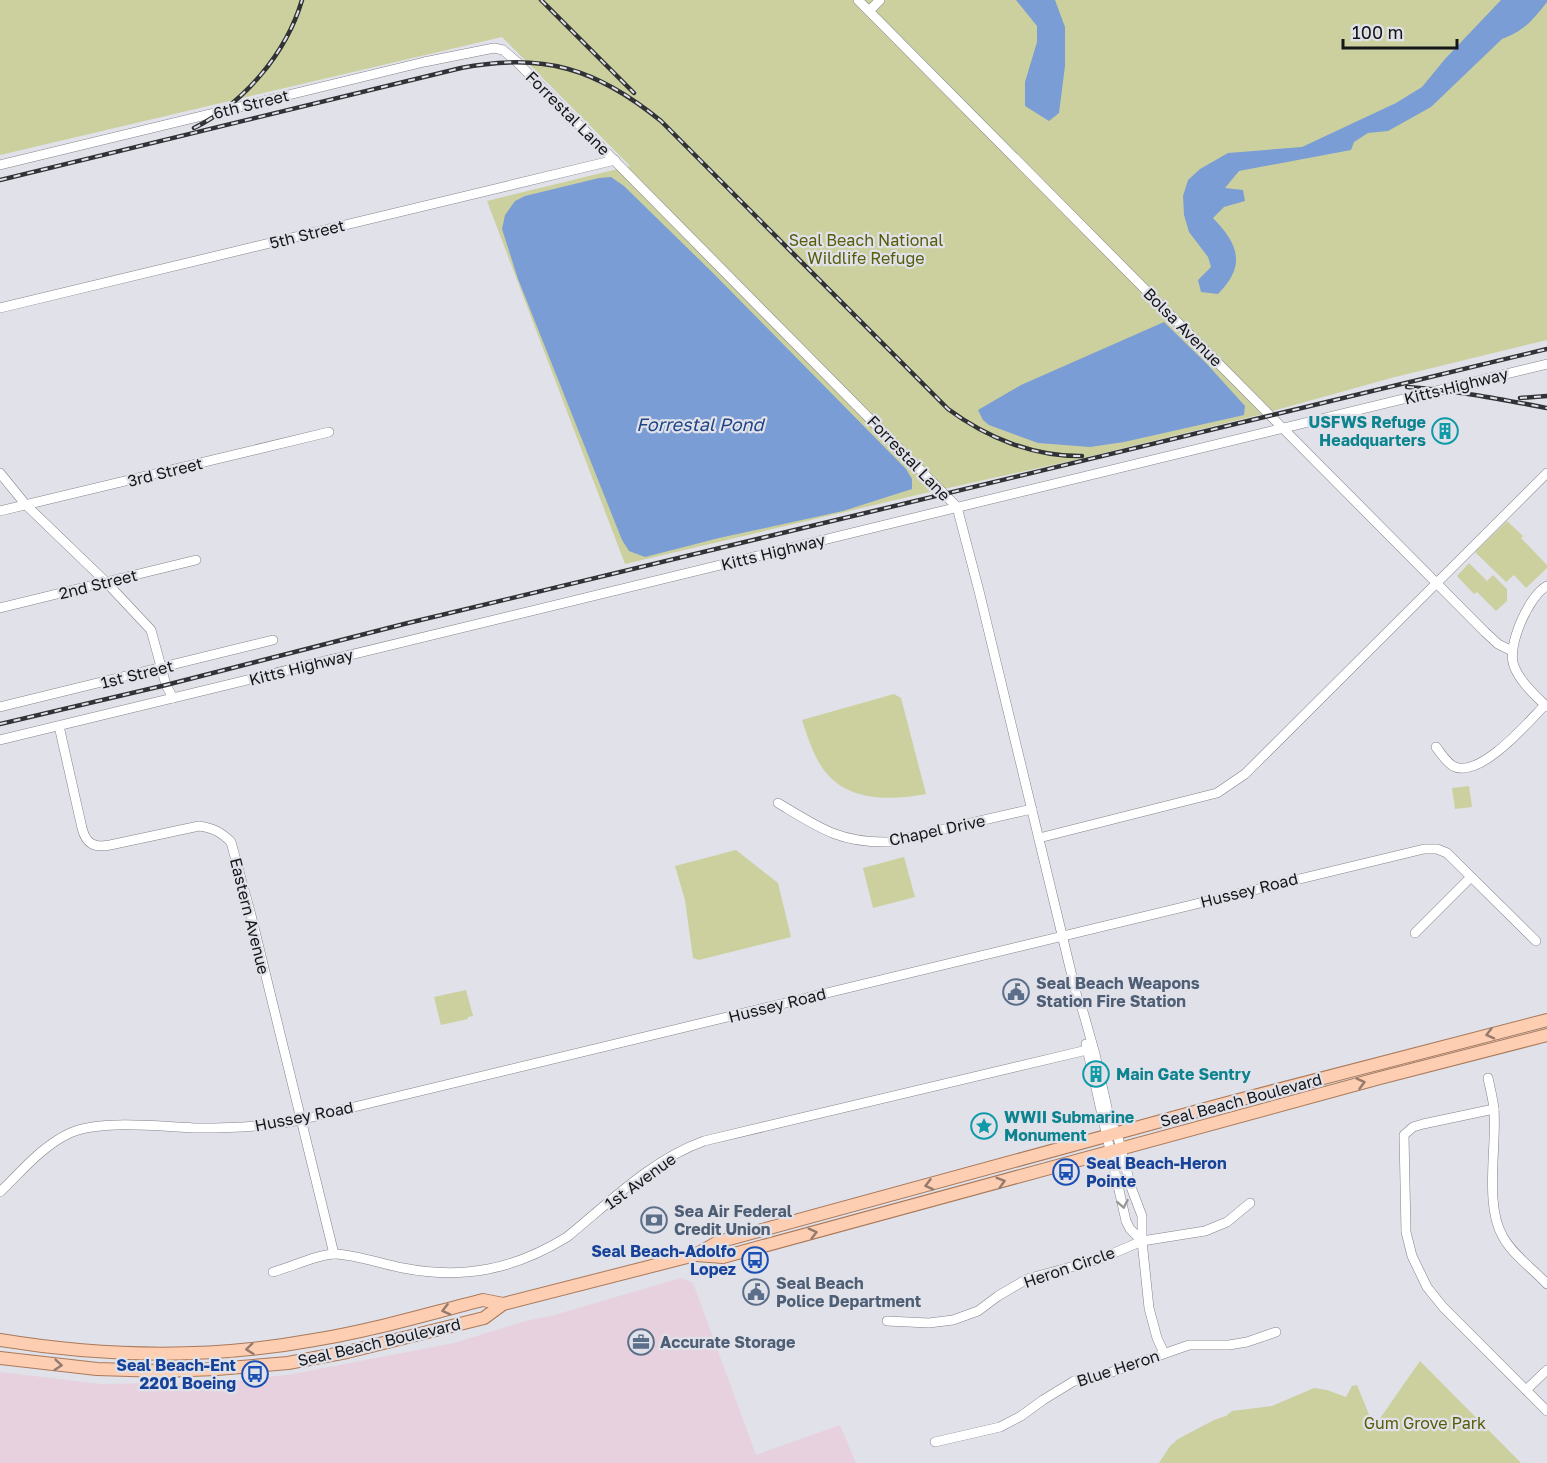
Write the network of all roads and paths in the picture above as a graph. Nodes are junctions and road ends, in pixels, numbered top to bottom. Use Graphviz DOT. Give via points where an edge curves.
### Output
graph roads {
  1 [pos="858,0"];
  2 [pos="880,0"];
  3 [pos="869,11"];
  4 [pos="503,50"];
  5 [pos="615,160"];
  6 [pos="0,165"];
  7 [pos="0,308"];
  8 [pos="1547,364"];
  9 [pos="1284,428"];
  10 [pos="329,432"];
  11 [pos="1547,472"];
  12 [pos="0,473"];
  13 [pos="26,505"];
  14 [pos="957,507"];
  15 [pos="0,511"];
  16 [pos="196,560"];
  17 [pos="106,582"];
  18 [pos="1437,584"];
  19 [pos="1547,586"];
  20 [pos="0,608"];
  21 [pos="273,640"];
  22 [pos="1512,651"];
  23 [pos="162,668"];
  24 [pos="173,698"];
  25 [pos="1546,706"];
  26 [pos="0,707"];
  27 [pos="59,726"];
  28 [pos="0,740"];
  29 [pos="1436,747"];
  30 [pos="778,803"];
  31 [pos="1032,809"];
  32 [pos="1039,838"];
  33 [pos="1471,877"];
  34 [pos="1415,933"];
  35 [pos="1063,937"];
  36 [pos="1536,941"];
  37 [pos="1080,1005"];
  38 [pos="1547,1020"];
  39 [pos="1547,1035"];
  40 [pos="1087,1050"];
  41 [pos="1488,1078"];
  42 [pos="1494,1109"];
  43 [pos="300,1120"];
  44 [pos="1112,1135"];
  45 [pos="1116,1150"];
  46 [pos="0,1192"];
  47 [pos="1250,1203"];
  48 [pos="1142,1241"];
  49 [pos="333,1254"];
  50 [pos="695,1255"];
  51 [pos="273,1272"];
  52 [pos="1547,1284"];
  53 [pos="503,1304"];
  54 [pos="887,1321"];
  55 [pos="1276,1332"];
  56 [pos="0,1340"];
  57 [pos="216,1352"];
  58 [pos="1164,1353"];
  59 [pos="0,1358"];
  60 [pos="217,1369"];
  61 [pos="1547,1370"];
  62 [pos="1526,1390"];
  63 [pos="1547,1411"];
  64 [pos="935,1442"];
  1 -- 3 [label="street, Bolsa Avenue"];
  2 -- 3 [label="street"];
  3 -- 9 [label="street, Bolsa Avenue"];
  4 -- 5 [label="street, Forrestal Lane"];
  4 -- 6 [label="street, 6th Street" via="495,48 424,62"];
  5 -- 7 [label="street, 5th Street"];
  5 -- 14 [label="street, Forrestal Lane"];
  8 -- 9 [label="street, Kitts Highway"];
  9 -- 14 [label="street, Kitts Highway"];
  9 -- 18 [label="street, Bolsa Avenue"];
  10 -- 13 [label="street, 3rd Street"];
  11 -- 18 [label="street"];
  12 -- 13 [label="street"];
  13 -- 15 [label="street, 3rd Street"];
  13 -- 17 [label="street"];
  14 -- 24 [label="street, Kitts Highway"];
  14 -- 31 [label="street, Forrestal Lane"];
  16 -- 17 [label="street, 2nd Street"];
  17 -- 20 [label="street, 2nd Street"];
  17 -- 23 [label="street" via="151,630"];
  18 -- 22 [label="street, Bolsa Avenue" via="1498,644"];
  18 -- 32 [label="street" via="1245,774 1217,793"];
  19 -- 22 [label="street" via="1530,604"];
  21 -- 23 [label="street, 1st Street"];
  22 -- 25 [label="street" via="1513,665"];
  23 -- 24 [label="street"];
  23 -- 26 [label="street, 1st Street"];
  24 -- 27 [label="street, Kitts Highway"];
  25 -- 29 [label="street" via="1500,750 1467,768 1456,768"];
  27 -- 28 [label="street, Kitts Highway"];
  27 -- 43 [label="street, Eastern Avenue" via="84,837 90,843 110,846 199,826 213,828 231,842"];
  30 -- 31 [label="street, Chapel Drive" via="826,831 866,842 888,842"];
  31 -- 32 [label="street, Forrestal Lane"];
  32 -- 35 [label="street, Forrestal Lane"];
  33 -- 34 [label="street"];
  33 -- 35 [label="street, Hussey Road" via="1447,853 1424,849"];
  33 -- 36 [label="street, Hussey Road"];
  35 -- 37 [label="street, Forrestal Lane"];
  35 -- 43 [label="street, Hussey Road"];
  37 -- 40 [label="street, Forrestal Lane" via="1077,1010"];
  37 -- 44 [label="street, Forrestal Lane" via="1099,1069"];
  38 -- 44 [label="main road, Seal Beach Boulevard, one-way"];
  45 -- 39 [label="main road, Seal Beach Boulevard, one-way"];
  40 -- 44 [label="street, Forrestal Lane"];
  40 -- 49 [label="street, 1st Avenue" via="704,1141 661,1162 554,1245 493,1268 441,1274"];
  41 -- 42 [label="street"];
  42 -- 52 [label="street" via="1496,1219 1507,1244"];
  42 -- 62 [label="street" via="1423,1124 1404,1135 1406,1232 1427,1287"];
  43 -- 46 [label="street, Hussey Road" via="244,1128 81,1128 50,1144"];
  43 -- 49 [label="street, Eastern Avenue"];
  44 -- 45 [label="street"];
  44 -- 50 [label="main road, Seal Beach Boulevard, one-way" via="718,1242"];
  45 -- 48 [label="street" via="1142,1216"];
  45 -- 48 [label="street, one-way" via="1126,1221"];
  50 -- 45 [label="main road, Seal Beach Boulevard, one-way" via="723,1257"];
  47 -- 48 [label="street, Heron Circle" via="1227,1222 1205,1231"];
  48 -- 54 [label="street, Heron Circle" via="1027,1279 978,1311 953,1320"];
  48 -- 58 [label="street" via="1149,1308"];
  49 -- 51 [label="street, 1st Avenue"];
  50 -- 53 [label="main road, Seal Beach Boulevard"];
  53 -- 57 [label="main road, Seal Beach Boulevard, one-way" via="483,1300 314,1341"];
  53 -- 60 [label="main road, Seal Beach Boulevard" via="484,1318 347,1352 288,1363"];
  55 -- 58 [label="street, Blue Heron" via="1247,1342 1189,1345"];
  56 -- 57 [label="main road, Seal Beach Boulevard" via="120,1353"];
  57 -- 60 [label="main road"];
  58 -- 64 [label="street, Blue Heron" via="1074,1381 1000,1427"];
  59 -- 60 [label="main road, Seal Beach Boulevard, one-way" via="116,1370"];
  61 -- 62 [label="street"];
  62 -- 63 [label="street"];
}
